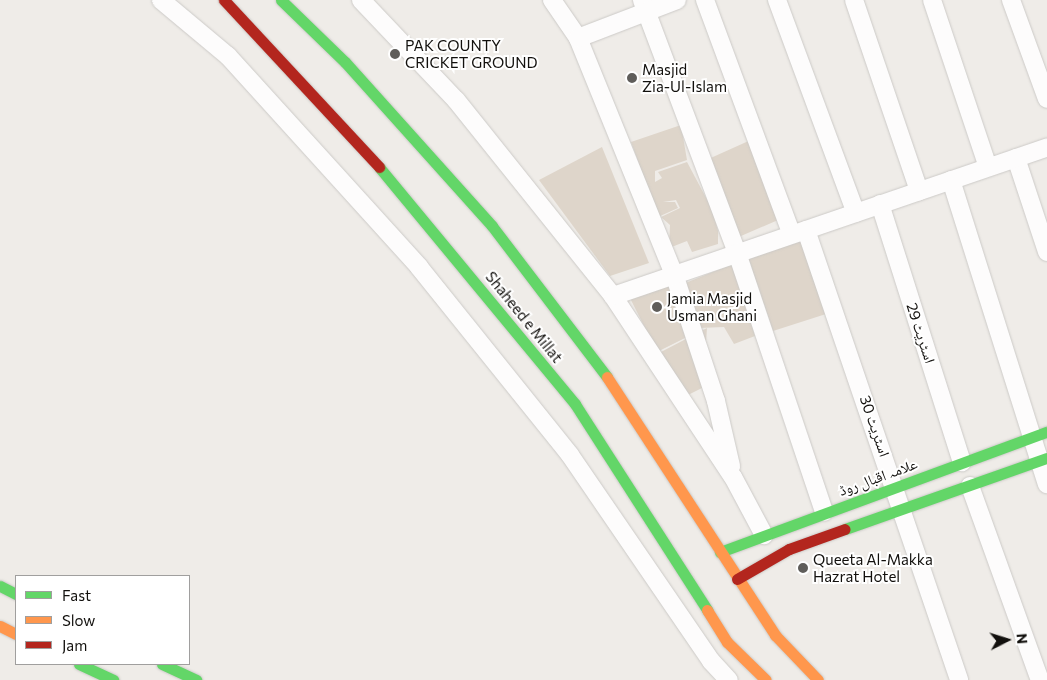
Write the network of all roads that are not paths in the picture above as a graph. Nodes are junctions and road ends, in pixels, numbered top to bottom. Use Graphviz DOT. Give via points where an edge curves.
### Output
graph roads {
  1 [pos="161,0"];
  2 [pos="224,0"];
  3 [pos="281,0"];
  4 [pos="361,0"];
  5 [pos="552,0"];
  6 [pos="677,0"];
  7 [pos="705,0"];
  8 [pos="777,0"];
  9 [pos="854,0"];
  10 [pos="932,0"];
  11 [pos="1011,0"];
  12 [pos="643,5"];
  13 [pos="578,38"];
  14 [pos="1047,99"];
  15 [pos="1047,147"];
  16 [pos="1016,158"];
  17 [pos="988,167"];
  18 [pos="951,180"];
  19 [pos="919,191"];
  20 [pos="880,204"];
  21 [pos="856,213"];
  22 [pos="798,231"];
  23 [pos="1047,252"];
  24 [pos="736,253"];
  25 [pos="674,274"];
  26 [pos="613,296"];
  27 [pos="1047,432"];
  28 [pos="1030,438"];
  29 [pos="1043,459"];
  30 [pos="962,462"];
  31 [pos="733,478"];
  32 [pos="1047,484"];
  33 [pos="896,486"];
  34 [pos="970,486"];
  35 [pos="902,510"];
  36 [pos="824,512"];
  37 [pos="772,532"];
  38 [pos="789,549"];
  39 [pos="720,552"];
  40 [pos="737,579"];
  41 [pos="0,586"];
  42 [pos="15,594"];
  43 [pos="0,626"];
  44 [pos="15,634"];
  45 [pos="81,665"];
  46 [pos="164,665"];
  47 [pos="113,680"];
  48 [pos="196,680"];
  49 [pos="729,680"];
  50 [pos="766,680"];
  51 [pos="818,680"];
  52 [pos="959,680"];
  53 [pos="1040,680"];
  1 -- 49 [label="street" via="234,62 419,267 570,455 711,661"];
  2 -- 50 [label="main road, Shaheed e Millat" via="411,201 575,404 727,642"];
  3 -- 39 [label="main road, Shaheed e Millat" via="345,62 492,226 619,393"];
  4 -- 26 [label="street" via="456,100"];
  5 -- 13 [label="street"];
  6 -- 12 [label="street"];
  7 -- 22 [label="street, اسٹریٹ 30"];
  8 -- 21 [label="street"];
  9 -- 19 [label="street"];
  10 -- 17 [label="street"];
  11 -- 14 [label="street"];
  12 -- 13 [label="street"];
  12 -- 24 [label="street"];
  13 -- 25 [label="street"];
  15 -- 16 [label="street"];
  16 -- 17 [label="street"];
  16 -- 23 [label="street"];
  17 -- 18 [label="street"];
  18 -- 19 [label="street"];
  18 -- 28 [label="street"];
  19 -- 20 [label="street"];
  20 -- 21 [label="street"];
  20 -- 30 [label="street, اسٹریٹ 29"];
  21 -- 22 [label="street"];
  22 -- 24 [label="street"];
  22 -- 33 [label="street, اسٹریٹ 30"];
  24 -- 25 [label="street"];
  24 -- 36 [label="street"];
  25 -- 26 [label="street"];
  25 -- 31 [label="street" via="716,401"];
  26 -- 31 [label="street"];
  27 -- 28 [label="main road, علامہ اقبال روڈ"];
  28 -- 29 [label="street"];
  28 -- 30 [label="main road, علامہ اقبال روڈ"];
  29 -- 32 [label="street"];
  29 -- 34 [label="main road"];
  30 -- 33 [label="main road, علامہ اقبال روڈ"];
  31 -- 37 [label="street"];
  33 -- 35 [label="street, اسٹریٹ 30"];
  33 -- 36 [label="main road, علامہ اقبال روڈ"];
  34 -- 35 [label="main road"];
  34 -- 53 [label="street"];
  35 -- 38 [label="main road"];
  35 -- 52 [label="street, اسٹریٹ 30"];
  36 -- 37 [label="main road, علامہ اقبال روڈ"];
  37 -- 38 [label="main road"];
  37 -- 39 [label="main road, علامہ اقبال روڈ"];
  38 -- 40 [label="main road"];
  39 -- 40 [label="main road, Shaheed e Millat"];
  40 -- 51 [label="main road, Shaheed e Millat" via="775,635"];
  41 -- 42 [label="main road"];
  43 -- 44 [label="main road"];
  45 -- 47 [label="main road"];
  46 -- 48 [label="main road"];
}
